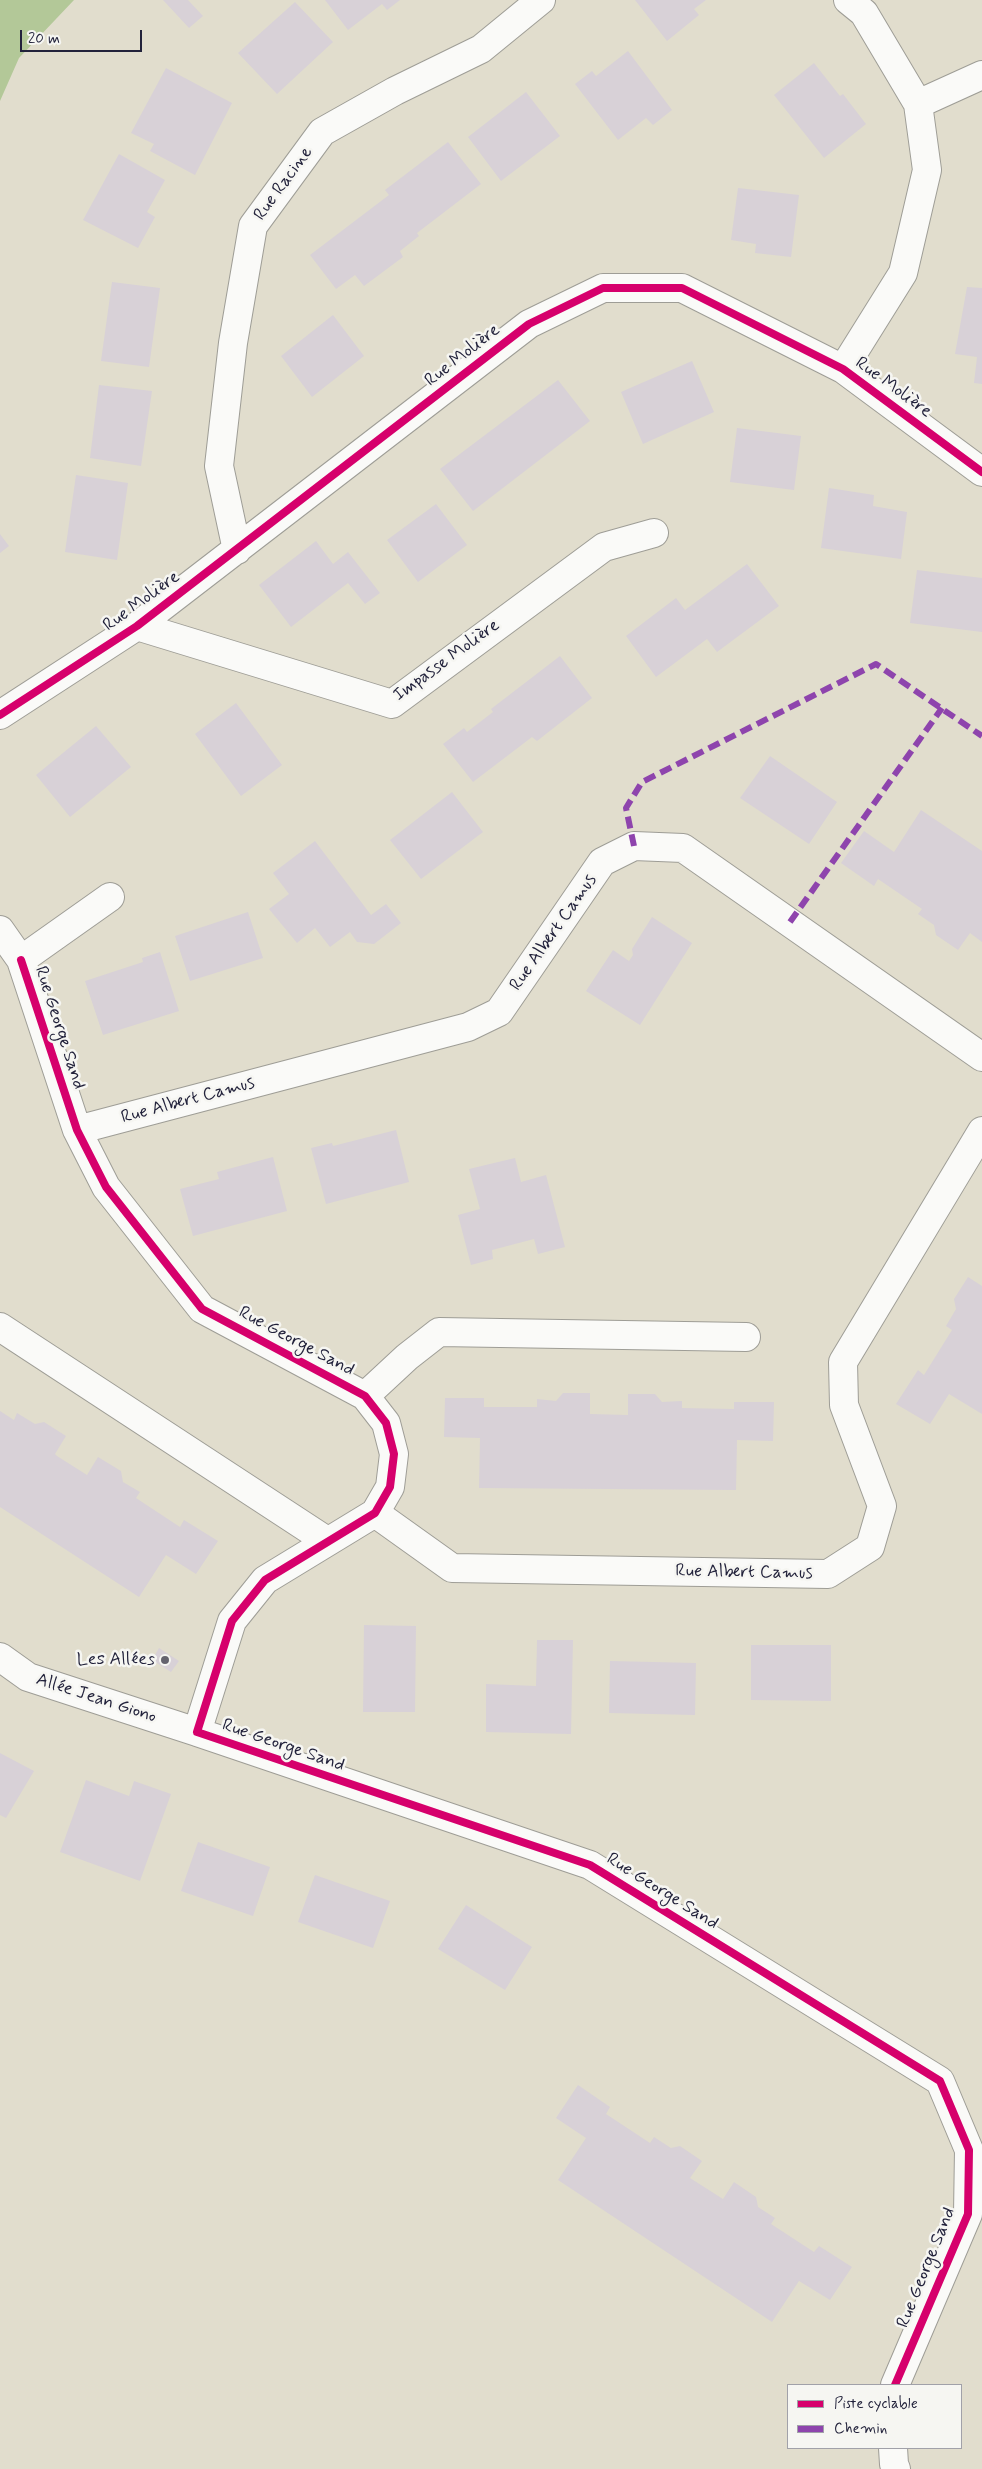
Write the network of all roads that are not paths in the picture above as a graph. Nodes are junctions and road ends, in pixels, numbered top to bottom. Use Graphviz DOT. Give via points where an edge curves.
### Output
graph roads {
  1 [pos="541,0"];
  2 [pos="848,0"];
  3 [pos="982,75"];
  4 [pos="918,104"];
  5 [pos="843,369"];
  6 [pos="982,472"];
  7 [pos="654,534"];
  8 [pos="237,550"];
  9 [pos="137,626"];
  10 [pos="0,716"];
  11 [pos="110,897"];
  12 [pos="0,930"];
  13 [pos="21,960"];
  14 [pos="982,1057"];
  15 [pos="77,1130"];
  16 [pos="982,1131"];
  17 [pos="0,1327"];
  18 [pos="746,1337"];
  19 [pos="365,1396"];
  20 [pos="374,1513"];
  21 [pos="327,1541"];
  22 [pos="0,1657"];
  23 [pos="197,1732"];
  24 [pos="895,2384"];
  25 [pos="893,2449"];
  26 [pos="896,2469"];
  1 -- 8 [label="street, Rue Racine" via="482,49 395,91 322,132 253,226 233,342 219,466"];
  2 -- 4 [label="street" via="864,13"];
  3 -- 4 [label="street"];
  4 -- 5 [label="street" via="926,170 903,272"];
  5 -- 6 [label="street, Rue Molière"];
  5 -- 8 [label="street, Rue Molière" via="682,288 603,288 529,324"];
  7 -- 9 [label="street, Impasse Molière" via="604,547 392,704"];
  8 -- 9 [label="street, Rue Molière"];
  9 -- 10 [label="street, Rue Molière"];
  11 -- 13 [label="street"];
  12 -- 13 [label="street, Rue George Sand"];
  13 -- 15 [label="street, Rue George Sand"];
  14 -- 15 [label="street, Rue Albert Camus" via="683,848 634,846 602,862 499,1012 468,1027"];
  15 -- 19 [label="street, Rue George Sand" via="106,1187 202,1309"];
  16 -- 20 [label="street, Rue Albert Camus" via="843,1362 844,1405 882,1506 870,1547 828,1574 452,1568"];
  17 -- 21 [label="street"];
  18 -- 19 [label="street" via="439,1332 406,1357"];
  19 -- 20 [label="street, Rue George Sand" via="386,1423 394,1454 390,1488"];
  20 -- 21 [label="street, Rue George Sand"];
  21 -- 23 [label="street, Rue George Sand" via="265,1580 232,1621"];
  22 -- 23 [label="street, Allée Jean Giono" via="28,1676"];
  23 -- 24 [label="street, Rue George Sand" via="590,1865 940,2082 969,2150 968,2214"];
  25 -- 26 [label="street"];
}
